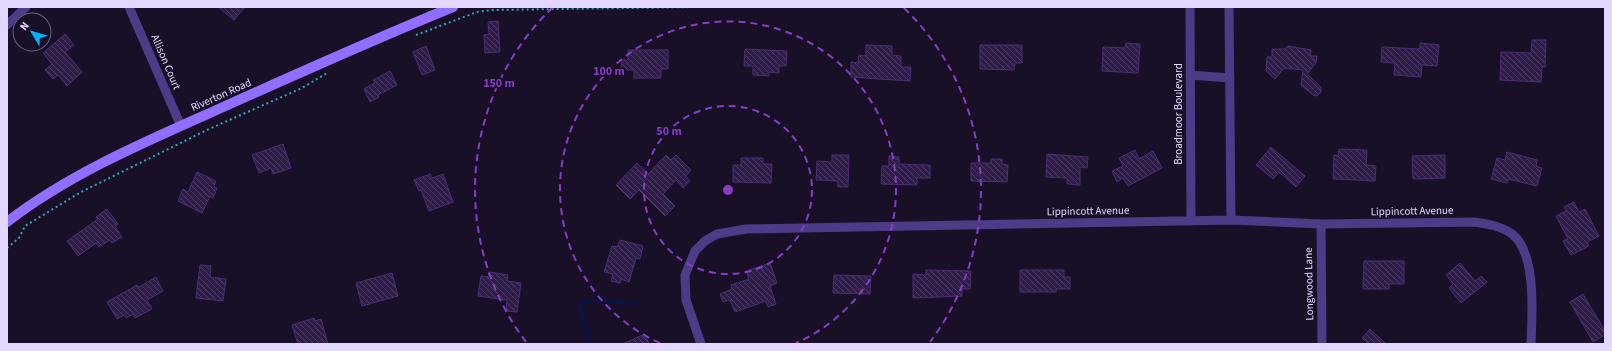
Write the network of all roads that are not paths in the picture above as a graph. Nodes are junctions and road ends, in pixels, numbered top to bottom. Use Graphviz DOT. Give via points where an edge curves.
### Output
graph roads {
  1 [pos="26,7"];
  2 [pos="129,7"];
  3 [pos="454,7"];
  4 [pos="1190,7"];
  5 [pos="1229,7"];
  6 [pos="7,25"];
  7 [pos="1190,75"];
  8 [pos="1230,78"];
  9 [pos="181,126"];
  10 [pos="1231,220"];
  11 [pos="1191,221"];
  12 [pos="7,222"];
  13 [pos="1320,224"];
  14 [pos="701,344"];
  15 [pos="1322,344"];
  16 [pos="1531,344"];
  1 -- 6 [label="street"];
  2 -- 9 [label="street, Allison Court"];
  3 -- 9 [label="main road, Riverton Road"];
  4 -- 7 [label="street, Broadmoor Boulevard"];
  5 -- 8 [label="street"];
  7 -- 8 [label="street"];
  7 -- 11 [label="street, Broadmoor Boulevard"];
  8 -- 10 [label="street"];
  9 -- 12 [label="main road, Riverton Road" via="93,169"];
  10 -- 11 [label="street, Lippincott Avenue"];
  10 -- 13 [label="street, Lippincott Avenue"];
  11 -- 14 [label="street, Lippincott Avenue" via="746,229 717,234 695,250 685,275 686,300"];
  13 -- 15 [label="street, Longwood Lane"];
  13 -- 16 [label="street, Lippincott Avenue" via="1474,222 1492,225 1513,235 1521,246 1529,274 1532,300"];
}
